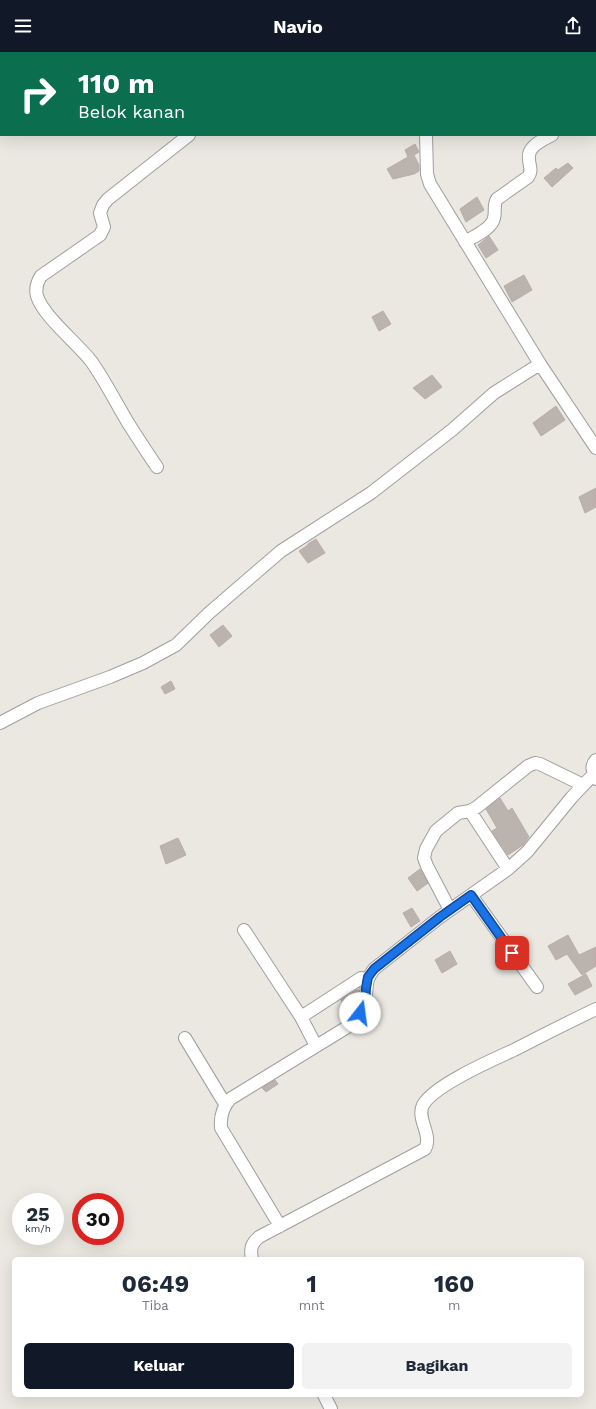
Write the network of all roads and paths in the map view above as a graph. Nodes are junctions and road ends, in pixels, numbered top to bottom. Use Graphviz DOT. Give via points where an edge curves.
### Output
graph roads {
  1 [pos="188,136"];
  2 [pos="426,136"];
  3 [pos="550,136"];
  4 [pos="465,242"];
  5 [pos="540,364"];
  6 [pos="596,448"];
  7 [pos="157,467"];
  8 [pos="0,723"];
  9 [pos="596,760"];
  10 [pos="595,777"];
  11 [pos="583,785"];
  12 [pos="470,812"];
  13 [pos="508,869"];
  14 [pos="471,895"];
  15 [pos="450,910"];
  16 [pos="244,930"];
  17 [pos="368,980"];
  18 [pos="537,987"];
  19 [pos="596,1009"];
  20 [pos="301,1017"];
  21 [pos="185,1038"];
  22 [pos="316,1046"];
  23 [pos="225,1104"];
  24 [pos="280,1226"];
  25 [pos="252,1257"];
  26 [pos="325,1397"];
  27 [pos="331,1409"];
  1 -- 7 [label="street" via="108,199 100,213 104,227 100,234 41,276 36,289 37,296 48,314 100,375"];
  2 -- 4 [label="street" via="427,174 430,184"];
  3 -- 4 [label="street" via="532,149 528,177 497,199 495,217 489,226"];
  4 -- 5 [label="street"];
  5 -- 6 [label="street"];
  5 -- 8 [label="street" via="494,394 371,493 281,551 176,645 143,663 38,703"];
  9 -- 10 [label="street" via="592,767"];
  10 -- 11 [label="street"];
  11 -- 12 [label="street" via="535,763"];
  11 -- 13 [label="street" via="527,852"];
  12 -- 13 [label="street"];
  12 -- 15 [label="street" via="458,813 436,831 424,858"];
  13 -- 14 [label="street"];
  14 -- 15 [label="street"];
  14 -- 18 [label="street"];
  15 -- 17 [label="street" via="374,969"];
  16 -- 20 [label="street"];
  17 -- 20 [label="street" via="361,978"];
  17 -- 22 [label="street" via="365,1003 357,1019"];
  19 -- 24 [label="street" via="462,1075 435,1092 422,1106 421,1114 428,1144 425,1149"];
  20 -- 22 [label="street"];
  21 -- 23 [label="street"];
  22 -- 23 [label="street"];
  23 -- 24 [label="street" via="221,1128"];
  24 -- 25 [label="street" via="252,1243"];
  26 -- 27 [label="street"];
}
